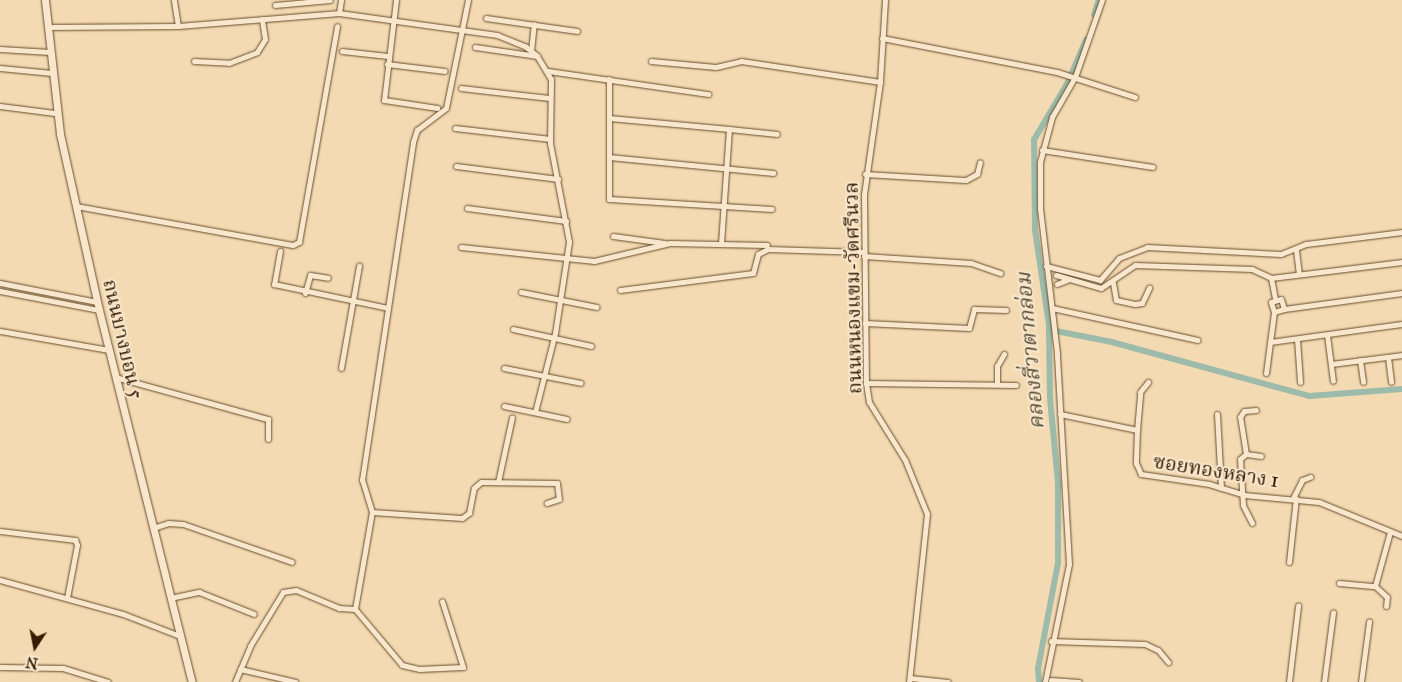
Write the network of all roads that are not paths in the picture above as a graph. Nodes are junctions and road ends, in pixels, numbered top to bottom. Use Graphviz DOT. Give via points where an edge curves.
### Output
graph roads {
  1 [pos="45,0"];
  2 [pos="174,0"];
  3 [pos="330,0"];
  4 [pos="341,0"];
  5 [pos="396,0"];
  6 [pos="468,0"];
  7 [pos="885,0"];
  8 [pos="1102,0"];
  9 [pos="298,2"];
  10 [pos="275,5"];
  11 [pos="339,13"];
  12 [pos="299,16"];
  13 [pos="486,18"];
  14 [pos="262,19"];
  15 [pos="392,19"];
  16 [pos="534,24"];
  17 [pos="47,26"];
  18 [pos="178,26"];
  19 [pos="337,26"];
  20 [pos="462,31"];
  21 [pos="577,31"];
  22 [pos="882,38"];
  23 [pos="475,47"];
  24 [pos="0,49"];
  25 [pos="342,51"];
  26 [pos="530,51"];
  27 [pos="50,52"];
  28 [pos="388,56"];
  29 [pos="537,56"];
  30 [pos="194,61"];
  31 [pos="651,61"];
  32 [pos="388,64"];
  33 [pos="0,68"];
  34 [pos="548,71"];
  35 [pos="445,72"];
  36 [pos="52,73"];
  37 [pos="1075,77"];
  38 [pos="608,80"];
  39 [pos="880,82"];
  40 [pos="461,88"];
  41 [pos="708,94"];
  42 [pos="1135,97"];
  43 [pos="549,98"];
  44 [pos="0,106"];
  45 [pos="437,108"];
  46 [pos="55,113"];
  47 [pos="609,118"];
  48 [pos="455,128"];
  49 [pos="729,129"];
  50 [pos="777,134"];
  51 [pos="550,139"];
  52 [pos="1042,150"];
  53 [pos="609,158"];
  54 [pos="980,162"];
  55 [pos="456,166"];
  56 [pos="1153,167"];
  57 [pos="726,168"];
  58 [pos="773,173"];
  59 [pos="865,174"];
  60 [pos="558,179"];
  61 [pos="76,206"];
  62 [pos="724,206"];
  63 [pos="467,208"];
  64 [pos="772,209"];
  65 [pos="566,221"];
  66 [pos="1402,232"];
  67 [pos="613,236"];
  68 [pos="670,243"];
  69 [pos="721,244"];
  70 [pos="767,245"];
  71 [pos="280,247"];
  72 [pos="461,247"];
  73 [pos="1296,250"];
  74 [pos="864,254"];
  75 [pos="566,260"];
  76 [pos="1402,262"];
  77 [pos="359,266"];
  78 [pos="1046,266"];
  79 [pos="1000,273"];
  80 [pos="1299,274"];
  81 [pos="1052,276"];
  82 [pos="328,278"];
  83 [pos="1272,278"];
  84 [pos="1067,280"];
  85 [pos="0,283"];
  86 [pos="1113,283"];
  87 [pos="1053,284"];
  88 [pos="1149,288"];
  89 [pos="34,290"];
  90 [pos="620,290"];
  91 [pos="0,291"];
  92 [pos="521,292"];
  93 [pos="305,293"];
  94 [pos="1402,293"];
  95 [pos="33,297"];
  96 [pos="1275,298"];
  97 [pos="560,300"];
  98 [pos="97,302"];
  99 [pos="353,302"];
  100 [pos="597,307"];
  101 [pos="388,308"];
  102 [pos="1052,308"];
  103 [pos="1284,309"];
  104 [pos="99,310"];
  105 [pos="1006,310"];
  106 [pos="1274,312"];
  107 [pos="865,323"];
  108 [pos="1402,324"];
  109 [pos="513,330"];
  110 [pos="0,331"];
  111 [pos="1327,335"];
  112 [pos="554,338"];
  113 [pos="1297,339"];
  114 [pos="1198,340"];
  115 [pos="1270,342"];
  116 [pos="591,346"];
  117 [pos="109,350"];
  118 [pos="1004,354"];
  119 [pos="1402,355"];
  120 [pos="1388,357"];
  121 [pos="1360,360"];
  122 [pos="1331,364"];
  123 [pos="341,368"];
  124 [pos="504,368"];
  125 [pos="1266,373"];
  126 [pos="544,376"];
  127 [pos="115,377"];
  128 [pos="1333,381"];
  129 [pos="1148,382"];
  130 [pos="1300,382"];
  131 [pos="1363,382"];
  132 [pos="1391,382"];
  133 [pos="581,383"];
  134 [pos="866,383"];
  135 [pos="997,384"];
  136 [pos="1016,385"];
  137 [pos="504,406"];
  138 [pos="1256,410"];
  139 [pos="535,412"];
  140 [pos="1060,414"];
  141 [pos="1217,414"];
  142 [pos="512,417"];
  143 [pos="566,419"];
  144 [pos="1137,430"];
  145 [pos="268,439"];
  146 [pos="1246,454"];
  147 [pos="1261,456"];
  148 [pos="1310,477"];
  149 [pos="498,482"];
  150 [pos="1221,488"];
  151 [pos="1244,495"];
  152 [pos="1295,498"];
  153 [pos="547,503"];
  154 [pos="371,515"];
  155 [pos="1252,523"];
  156 [pos="153,528"];
  157 [pos="0,531"];
  158 [pos="1390,532"];
  159 [pos="1402,536"];
  160 [pos="292,562"];
  161 [pos="1289,562"];
  162 [pos="0,580"];
  163 [pos="1339,583"];
  164 [pos="1375,586"];
  165 [pos="67,598"];
  166 [pos="170,598"];
  167 [pos="442,601"];
  168 [pos="1298,606"];
  169 [pos="1386,606"];
  170 [pos="355,609"];
  171 [pos="1333,613"];
  172 [pos="254,614"];
  173 [pos="1369,622"];
  174 [pos="180,636"];
  175 [pos="1051,642"];
  176 [pos="1168,662"];
  177 [pos="0,667"];
  178 [pos="240,669"];
  179 [pos="909,680"];
  180 [pos="1048,681"];
  181 [pos="108,682"];
  182 [pos="192,682"];
  183 [pos="235,682"];
  184 [pos="296,682"];
  185 [pos="948,682"];
  186 [pos="1079,682"];
  187 [pos="1289,682"];
  188 [pos="1324,682"];
  189 [pos="1361,682"];
  1 -- 17 [label="main road, ถนนบางบอน 5"];
  2 -- 18 [label="street"];
  3 -- 9 [label="street"];
  4 -- 11 [label="street"];
  5 -- 15 [label="street"];
  6 -- 20 [label="street"];
  7 -- 22 [label="street, ถนนหนองแขม-วัดศรีนวล"];
  8 -- 37 [label="street"];
  9 -- 10 [label="street"];
  9 -- 12 [label="street"];
  11 -- 12 [label="street"];
  11 -- 15 [label="street"];
  12 -- 14 [label="street"];
  13 -- 16 [label="street"];
  14 -- 18 [label="street"];
  14 -- 30 [label="street" via="265,39 257,52 229,63"];
  15 -- 20 [label="street"];
  15 -- 28 [label="street"];
  16 -- 21 [label="street"];
  16 -- 26 [label="street"];
  17 -- 18 [label="street"];
  17 -- 27 [label="main road, ถนนบางบอน 5"];
  19 -- 71 [label="street" via="302,236 293,245"];
  20 -- 26 [label="street" via="497,35"];
  20 -- 101 [label="street" via="446,108 414,136"];
  22 -- 37 [label="street"];
  22 -- 39 [label="street, ถนนหนองแขม-วัดศรีนวล"];
  23 -- 29 [label="street"];
  24 -- 27 [label="street"];
  25 -- 28 [label="street"];
  26 -- 29 [label="street"];
  27 -- 36 [label="main road, ถนนบางบอน 5"];
  28 -- 32 [label="street"];
  29 -- 34 [label="street"];
  31 -- 39 [label="street" via="716,67 741,61"];
  32 -- 35 [label="street"];
  32 -- 45 [label="street" via="384,100"];
  33 -- 36 [label="street"];
  34 -- 38 [label="street"];
  34 -- 43 [label="street"];
  36 -- 46 [label="main road, ถนนบางบอน 5"];
  37 -- 42 [label="street"];
  37 -- 52 [label="street" via="1052,117"];
  38 -- 41 [label="street"];
  38 -- 47 [label="street"];
  39 -- 59 [label="street, ถนนหนองแขม-วัดศรีนวล"];
  40 -- 43 [label="street"];
  43 -- 51 [label="street"];
  44 -- 46 [label="street"];
  46 -- 61 [label="main road, ถนนบางบอน 5"];
  47 -- 49 [label="street"];
  47 -- 53 [label="street"];
  48 -- 51 [label="street"];
  49 -- 50 [label="street"];
  49 -- 57 [label="street"];
  51 -- 60 [label="street"];
  52 -- 56 [label="street"];
  52 -- 78 [label="street" via="1038,183"];
  53 -- 57 [label="street"];
  53 -- 62 [label="street" via="609,199"];
  54 -- 59 [label="street" via="977,174 966,180"];
  55 -- 60 [label="street"];
  57 -- 58 [label="street"];
  57 -- 62 [label="street"];
  59 -- 74 [label="street, ถนนหนองแขม-วัดศรีนวล"];
  60 -- 65 [label="street"];
  61 -- 71 [label="street"];
  61 -- 98 [label="main road, ถนนบางบอน 5"];
  62 -- 64 [label="street"];
  62 -- 69 [label="street"];
  63 -- 65 [label="street"];
  65 -- 75 [label="street"];
  66 -- 73 [label="street" via="1306,244"];
  67 -- 68 [label="street"];
  68 -- 69 [label="street"];
  68 -- 75 [label="street" via="594,260"];
  69 -- 70 [label="street"];
  71 -- 93 [label="street" via="274,284"];
  72 -- 75 [label="street"];
  73 -- 78 [label="street" via="1267,255 1147,248 1119,258 1100,280"];
  73 -- 80 [label="street"];
  74 -- 79 [label="street" via="972,263"];
  74 -- 90 [label="street" via="768,249 758,254 755,270 747,274"];
  74 -- 107 [label="street, ถนนหนองแขม-วัดศรีนวล"];
  75 -- 97 [label="street"];
  76 -- 80 [label="street"];
  77 -- 99 [label="street"];
  78 -- 81 [label="street"];
  80 -- 83 [label="street"];
  81 -- 84 [label="street"];
  81 -- 87 [label="street"];
  82 -- 93 [label="street" via="310,275"];
  83 -- 86 [label="street" via="1252,269 1135,264 1124,269"];
  83 -- 96 [label="street"];
  84 -- 86 [label="street" via="1101,288"];
  84 -- 87 [label="street"];
  85 -- 89 [label="street"];
  86 -- 88 [label="street" via="1116,300 1135,304 1142,303"];
  87 -- 102 [label="street"];
  89 -- 95 [label="street"];
  89 -- 98 [label="street"];
  91 -- 95 [label="street"];
  92 -- 97 [label="street"];
  93 -- 99 [label="street"];
  94 -- 103 [label="street"];
  95 -- 104 [label="street"];
  96 -- 103 [label="street" via="1285,303"];
  96 -- 106 [label="street" via="1271,302"];
  97 -- 100 [label="street"];
  97 -- 112 [label="street"];
  98 -- 104 [label="main road, ถนนบางบอน 5"];
  99 -- 101 [label="street"];
  99 -- 123 [label="street"];
  101 -- 154 [label="street" via="362,480"];
  102 -- 114 [label="street"];
  102 -- 140 [label="street"];
  103 -- 106 [label="street"];
  104 -- 117 [label="main road, ถนนบางบอน 5"];
  105 -- 107 [label="street" via="974,309 969,328"];
  106 -- 115 [label="street"];
  107 -- 134 [label="street, ถนนหนองแขม-วัดศรีนวล"];
  108 -- 111 [label="street"];
  109 -- 112 [label="street"];
  110 -- 117 [label="street"];
  111 -- 113 [label="street"];
  111 -- 122 [label="street"];
  112 -- 116 [label="street"];
  112 -- 126 [label="street"];
  113 -- 115 [label="street"];
  113 -- 130 [label="street"];
  115 -- 125 [label="street"];
  117 -- 127 [label="main road, ถนนบางบอน 5"];
  118 -- 135 [label="street" via="997,366"];
  119 -- 120 [label="street"];
  120 -- 121 [label="street"];
  120 -- 132 [label="street"];
  121 -- 122 [label="street"];
  121 -- 131 [label="street"];
  122 -- 128 [label="street"];
  124 -- 126 [label="street"];
  126 -- 133 [label="street"];
  126 -- 139 [label="street"];
  127 -- 145 [label="street" via="268,418"];
  127 -- 156 [label="main road, ถนนบางบอน 5"];
  129 -- 144 [label="street" via="1140,392"];
  134 -- 135 [label="street"];
  134 -- 179 [label="street, ถนนหนองแขม-วัดศรีนวล" via="869,402 905,460 927,514"];
  135 -- 136 [label="street"];
  137 -- 139 [label="street"];
  138 -- 146 [label="street" via="1244,411 1240,417"];
  139 -- 143 [label="street"];
  140 -- 144 [label="street, ซอยทองหลาง 1"];
  140 -- 175 [label="street" via="1069,564"];
  141 -- 150 [label="street"];
  142 -- 149 [label="street"];
  144 -- 150 [label="street, ซอยทองหลาง 1" via="1136,463 1141,474"];
  146 -- 147 [label="street"];
  146 -- 151 [label="street" via="1240,463"];
  148 -- 152 [label="street" via="1302,480"];
  149 -- 153 [label="street" via="557,483 559,499"];
  149 -- 154 [label="street" via="476,484 469,513 462,518"];
  150 -- 151 [label="street, ซอยทองหลาง 1"];
  151 -- 152 [label="street, ซอยทองหลาง 1"];
  151 -- 155 [label="street" via="1243,506"];
  152 -- 158 [label="street, ซอยทองหลาง 1" via="1319,502"];
  152 -- 161 [label="street"];
  154 -- 170 [label="street"];
  156 -- 160 [label="street" via="168,522 184,524"];
  156 -- 166 [label="main road, ถนนบางบอน 5"];
  157 -- 165 [label="street" via="74,540 77,545"];
  158 -- 159 [label="street, ซอยทองหลาง 1"];
  158 -- 164 [label="street"];
  162 -- 165 [label="street"];
  163 -- 164 [label="street"];
  164 -- 169 [label="street" via="1387,597"];
  165 -- 174 [label="street"];
  166 -- 172 [label="street" via="199,592"];
  166 -- 174 [label="main road, ถนนบางบอน 5"];
  167 -- 170 [label="street" via="463,667 419,670 402,665"];
  168 -- 187 [label="street"];
  170 -- 178 [label="street" via="346,610 286,589 257,633"];
  171 -- 188 [label="street"];
  173 -- 189 [label="street"];
  174 -- 182 [label="main road, ถนนบางบอน 5"];
  175 -- 176 [label="street" via="1144,644 1158,650"];
  175 -- 180 [label="street"];
  177 -- 181 [label="street" via="63,668"];
  178 -- 183 [label="street"];
  178 -- 184 [label="street"];
  179 -- 185 [label="street"];
  180 -- 186 [label="street"];
}
